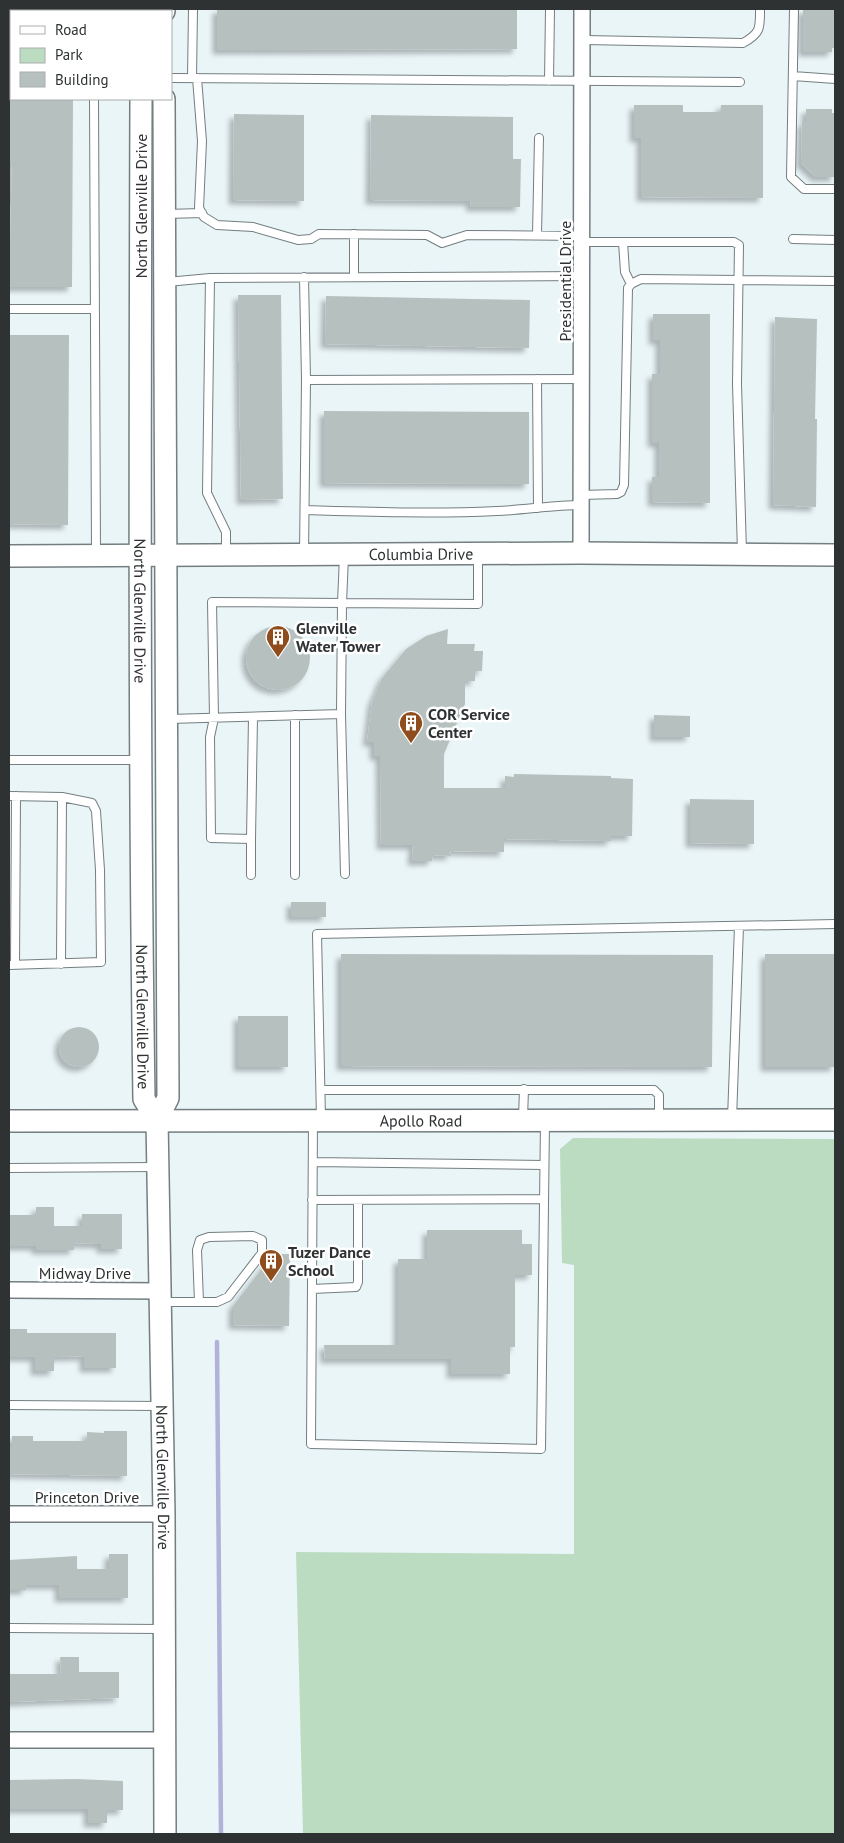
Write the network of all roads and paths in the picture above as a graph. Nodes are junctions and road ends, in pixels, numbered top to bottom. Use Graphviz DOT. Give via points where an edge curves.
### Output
graph roads {
  1 [pos="193,9"];
  2 [pos="550,9"];
  3 [pos="582,9"];
  4 [pos="760,9"];
  5 [pos="794,9"];
  6 [pos="584,40"];
  7 [pos="793,76"];
  8 [pos="172,78"];
  9 [pos="194,78"];
  10 [pos="835,79"];
  11 [pos="549,81"];
  12 [pos="583,82"];
  13 [pos="740,82"];
  14 [pos="94,100"];
  15 [pos="141,100"];
  16 [pos="164,100"];
  17 [pos="539,138"];
  18 [pos="835,189"];
  19 [pos="202,213"];
  20 [pos="164,214"];
  21 [pos="354,234"];
  22 [pos="537,236"];
  23 [pos="583,239"];
  24 [pos="794,239"];
  25 [pos="835,240"];
  26 [pos="623,242"];
  27 [pos="583,276"];
  28 [pos="304,277"];
  29 [pos="354,277"];
  30 [pos="210,278"];
  31 [pos="739,280"];
  32 [pos="835,281"];
  33 [pos="165,282"];
  34 [pos="631,284"];
  35 [pos="9,309"];
  36 [pos="95,309"];
  37 [pos="537,379"];
  38 [pos="582,379"];
  39 [pos="306,380"];
  40 [pos="581,500"];
  41 [pos="538,508"];
  42 [pos="305,510"];
  43 [pos="581,553"];
  44 [pos="226,554"];
  45 [pos="304,554"];
  46 [pos="344,554"];
  47 [pos="478,554"];
  48 [pos="742,554"];
  49 [pos="96,555"];
  50 [pos="139,555"];
  51 [pos="165,555"];
  52 [pos="835,555"];
  53 [pos="9,556"];
  54 [pos="342,604"];
  55 [pos="342,714"];
  56 [pos="295,715"];
  57 [pos="253,716"];
  58 [pos="214,718"];
  59 [pos="167,719"];
  60 [pos="9,760"];
  61 [pos="140,760"];
  62 [pos="12,796"];
  63 [pos="62,797"];
  64 [pos="251,839"];
  65 [pos="295,874"];
  66 [pos="345,874"];
  67 [pos="251,875"];
  68 [pos="168,876"];
  69 [pos="141,877"];
  70 [pos="835,924"];
  71 [pos="739,926"];
  72 [pos="60,964"];
  73 [pos="12,965"];
  74 [pos="524,1089"];
  75 [pos="321,1090"];
  76 [pos="157,1120"];
  77 [pos="317,1120"];
  78 [pos="522,1120"];
  79 [pos="545,1120"];
  80 [pos="658,1120"];
  81 [pos="732,1120"];
  82 [pos="835,1120"];
  83 [pos="9,1122"];
  84 [pos="312,1162"];
  85 [pos="544,1165"];
  86 [pos="158,1167"];
  87 [pos="9,1168"];
  88 [pos="544,1199"];
  89 [pos="312,1200"];
  90 [pos="358,1200"];
  91 [pos="312,1289"];
  92 [pos="9,1290"];
  93 [pos="161,1296"];
  94 [pos="199,1302"];
  95 [pos="9,1405"];
  96 [pos="163,1406"];
  97 [pos="9,1514"];
  98 [pos="164,1514"];
  99 [pos="9,1628"];
  100 [pos="165,1629"];
  101 [pos="9,1740"];
  102 [pos="166,1740"];
  103 [pos="165,1834"];
  1 -- 9 [label="lane"];
  2 -- 11 [label="lane"];
  3 -- 6 [label="street, Presidential Drive"];
  4 -- 6 [label="lane" via="760,28 754,37 743,43"];
  5 -- 7 [label="lane"];
  6 -- 12 [label="street, Presidential Drive"];
  7 -- 10 [label="lane"];
  7 -- 18 [label="lane" via="791,177 804,189"];
  8 -- 9 [label="lane"];
  9 -- 11 [label="lane"];
  9 -- 19 [label="lane" via="201,112"];
  11 -- 12 [label="lane"];
  12 -- 13 [label="lane"];
  12 -- 23 [label="street, Presidential Drive"];
  14 -- 36 [label="lane"];
  15 -- 50 [label="street, North Glenville Drive"];
  16 -- 20 [label="street, North Glenville Drive"];
  17 -- 22 [label="lane"];
  19 -- 20 [label="lane"];
  19 -- 21 [label="lane" via="217,225 253,227 298,240 311,239 319,234"];
  20 -- 33 [label="street, North Glenville Drive"];
  21 -- 22 [label="lane" via="427,235 442,243 467,235"];
  21 -- 29 [label="lane"];
  22 -- 23 [label="lane"];
  23 -- 26 [label="lane"];
  23 -- 27 [label="street, Presidential Drive"];
  24 -- 25 [label="lane"];
  26 -- 31 [label="lane" via="734,242 739,245"];
  26 -- 34 [label="lane" via="625,272"];
  27 -- 29 [label="lane"];
  27 -- 38 [label="street, Presidential Drive"];
  28 -- 29 [label="lane"];
  28 -- 30 [label="lane"];
  28 -- 39 [label="lane"];
  30 -- 33 [label="lane"];
  30 -- 44 [label="lane" via="207,493 226,532"];
  31 -- 32 [label="lane"];
  31 -- 34 [label="lane" via="641,279"];
  31 -- 48 [label="lane" via="737,384"];
  33 -- 51 [label="street, North Glenville Drive"];
  34 -- 40 [label="lane" via="628,288 624,485 622,492 617,494"];
  35 -- 36 [label="lane"];
  36 -- 49 [label="lane"];
  37 -- 38 [label="lane"];
  37 -- 39 [label="lane"];
  37 -- 41 [label="lane"];
  38 -- 40 [label="street, Presidential Drive"];
  39 -- 42 [label="lane"];
  40 -- 41 [label="lane"];
  40 -- 43 [label="street, Presidential Drive"];
  41 -- 42 [label="lane" via="451,513"];
  42 -- 45 [label="lane"];
  43 -- 47 [label="street, Columbia Drive"];
  43 -- 48 [label="street, Columbia Drive"];
  44 -- 45 [label="street, Columbia Drive"];
  44 -- 51 [label="street, Columbia Drive"];
  45 -- 46 [label="street, Columbia Drive"];
  46 -- 47 [label="street, Columbia Drive"];
  46 -- 54 [label="lane"];
  47 -- 54 [label="lane" via="478,604"];
  48 -- 52 [label="street, Columbia Drive"];
  49 -- 50 [label="street, Columbia Drive"];
  49 -- 53 [label="street, Columbia Drive"];
  50 -- 51 [label="street, Columbia Drive"];
  50 -- 61 [label="street, North Glenville Drive"];
  51 -- 59 [label="street, North Glenville Drive"];
  54 -- 55 [label="lane"];
  54 -- 58 [label="lane" via="212,602"];
  55 -- 56 [label="lane"];
  55 -- 66 [label="lane"];
  56 -- 57 [label="lane"];
  56 -- 65 [label="lane"];
  57 -- 58 [label="lane"];
  57 -- 64 [label="lane"];
  58 -- 59 [label="lane"];
  58 -- 64 [label="lane" via="210,736 211,838"];
  59 -- 68 [label="street, North Glenville Drive"];
  60 -- 61 [label="lane"];
  61 -- 69 [label="street, North Glenville Drive"];
  62 -- 63 [label="lane"];
  62 -- 73 [label="lane"];
  63 -- 72 [label="lane"];
  63 -- 72 [label="lane" via="92,803 96,811 101,962"];
  64 -- 67 [label="lane"];
  68 -- 69 [label="street"];
  68 -- 76 [label="street, North Glenville Drive" via="168,1098"];
  69 -- 76 [label="street, North Glenville Drive" via="144,1099"];
  70 -- 71 [label="lane"];
  71 -- 75 [label="lane" via="317,934"];
  71 -- 81 [label="lane"];
  72 -- 73 [label="lane"];
  74 -- 75 [label="lane"];
  74 -- 78 [label="lane"];
  74 -- 80 [label="lane" via="654,1090 659,1095"];
  75 -- 77 [label="lane"];
  76 -- 77 [label="street, Apollo Road"];
  76 -- 83 [label="street, Apollo Road"];
  76 -- 86 [label="street, North Glenville Drive"];
  77 -- 78 [label="street, Apollo Road"];
  77 -- 84 [label="lane"];
  78 -- 79 [label="street, Apollo Road"];
  79 -- 80 [label="street, Apollo Road"];
  79 -- 85 [label="lane"];
  80 -- 81 [label="street, Apollo Road"];
  81 -- 82 [label="street, Apollo Road"];
  84 -- 85 [label="lane"];
  84 -- 89 [label="lane"];
  85 -- 88 [label="lane"];
  86 -- 87 [label="lane"];
  86 -- 93 [label="street, North Glenville Drive"];
  88 -- 90 [label="lane"];
  88 -- 91 [label="lane" via="542,1449 311,1444"];
  89 -- 90 [label="lane"];
  89 -- 91 [label="lane"];
  90 -- 91 [label="lane" via="356,1287"];
  92 -- 93 [label="street, Midway Drive"];
  93 -- 94 [label="lane"];
  93 -- 96 [label="street, North Glenville Drive"];
  94 -- 94 [label="lane" via="217,1302 228,1297 262,1253 262,1240 253,1236 209,1236 200,1240"];
  95 -- 96 [label="lane"];
  96 -- 98 [label="street, North Glenville Drive"];
  97 -- 98 [label="street, Princeton Drive"];
  98 -- 100 [label="street, North Glenville Drive"];
  99 -- 100 [label="lane"];
  100 -- 102 [label="street, North Glenville Drive"];
  101 -- 102 [label="street"];
  102 -- 103 [label="street, North Glenville Drive"];
}
